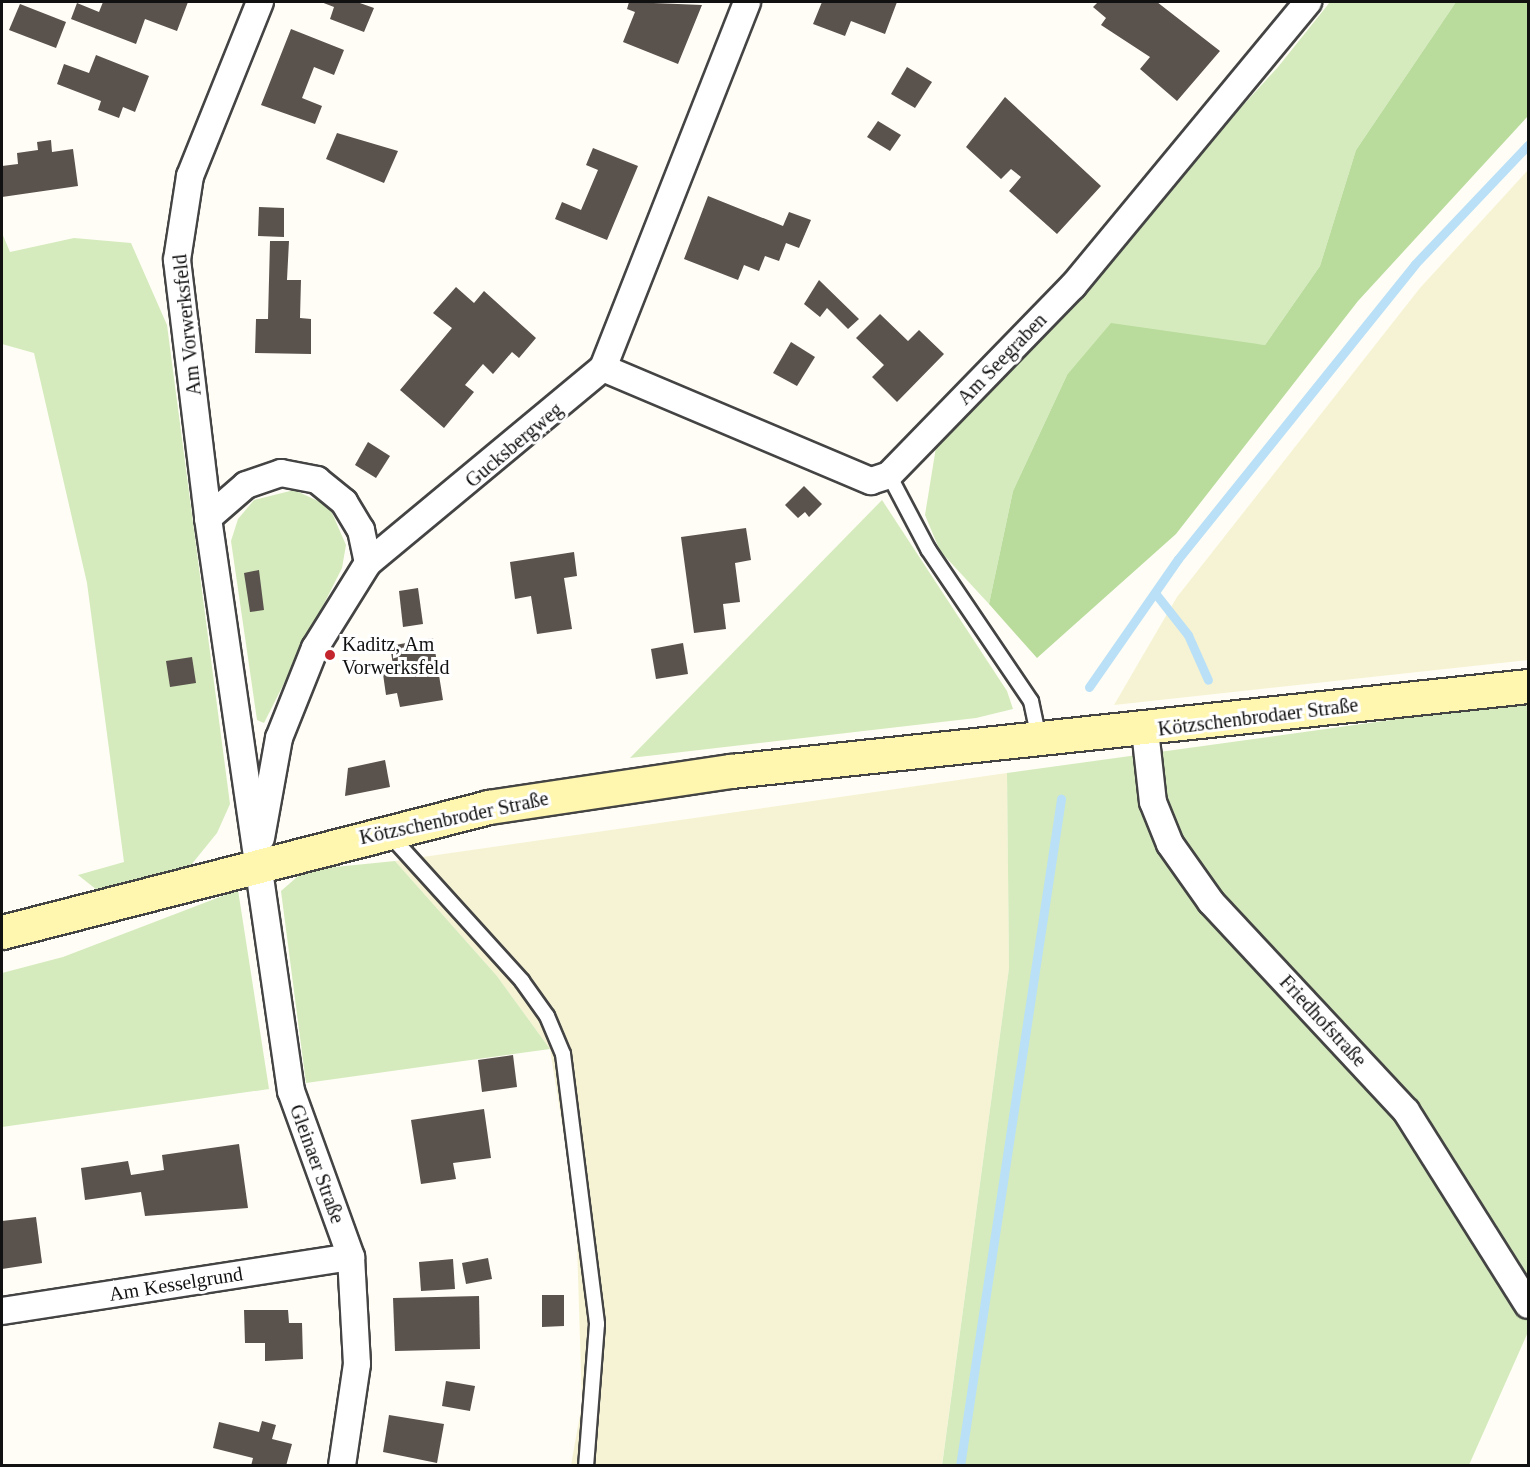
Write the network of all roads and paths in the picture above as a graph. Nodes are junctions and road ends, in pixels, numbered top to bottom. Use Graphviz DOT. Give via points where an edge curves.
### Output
graph roads {
  1 [pos="260,2"];
  2 [pos="747,2"];
  3 [pos="1308,2"];
  4 [pos="603,368"];
  5 [pos="889,475"];
  6 [pos="207,518"];
  7 [pos="368,563"];
  8 [pos="1528,686"];
  9 [pos="1145,730"];
  10 [pos="1039,738"];
  11 [pos="987,745"];
  12 [pos="387,831"];
  13 [pos="257,862"];
  14 [pos="2,932"];
  15 [pos="351,1257"];
  16 [pos="1528,1305"];
  17 [pos="2,1311"];
  18 [pos="342,1466"];
  19 [pos="586,1466"];
  1 -- 6 [label="street, Am Vorwerksfeld" via="190,176 177,260"];
  2 -- 4 [label="street, Gucksbergweg"];
  3 -- 5 [label="street, Am Seegraben" via="1073,286"];
  4 -- 5 [label="street" via="871,481"];
  4 -- 7 [label="street, Gucksbergweg"];
  5 -- 10 [label="lane" via="928,549 1031,701"];
  6 -- 7 [label="street" via="246,485 281,473 317,480 344,502 361,530"];
  6 -- 13 [label="street, Am Vorwerksfeld"];
  7 -- 13 [label="street, Gucksbergweg" via="315,648 279,738"];
  8 -- 9 [label="street, Kötzschenbrodaer Straße"];
  9 -- 10 [label="street, Kötzschenbrodaer Straße"];
  9 -- 16 [label="street, Friedhofstraße" via="1153,802 1170,844 1211,902 1406,1111"];
  10 -- 11 [label="street, Kötzschenbrodaer Straße"];
  11 -- 12 [label="street, Kötzschenbroder Straße" via="708,774 489,807"];
  12 -- 13 [label="street, Kötzschenbroder Straße"];
  12 -- 19 [label="lane" via="522,981 547,1016 563,1054 597,1324"];
  13 -- 14 [label="street, Kötzschenbroder Straße"];
  13 -- 15 [label="street, Gleinaer Straße" via="291,1091"];
  15 -- 17 [label="street, Am Kesselgrund"];
  15 -- 18 [label="street, Gleinaer Straße" via="357,1364"];
}
